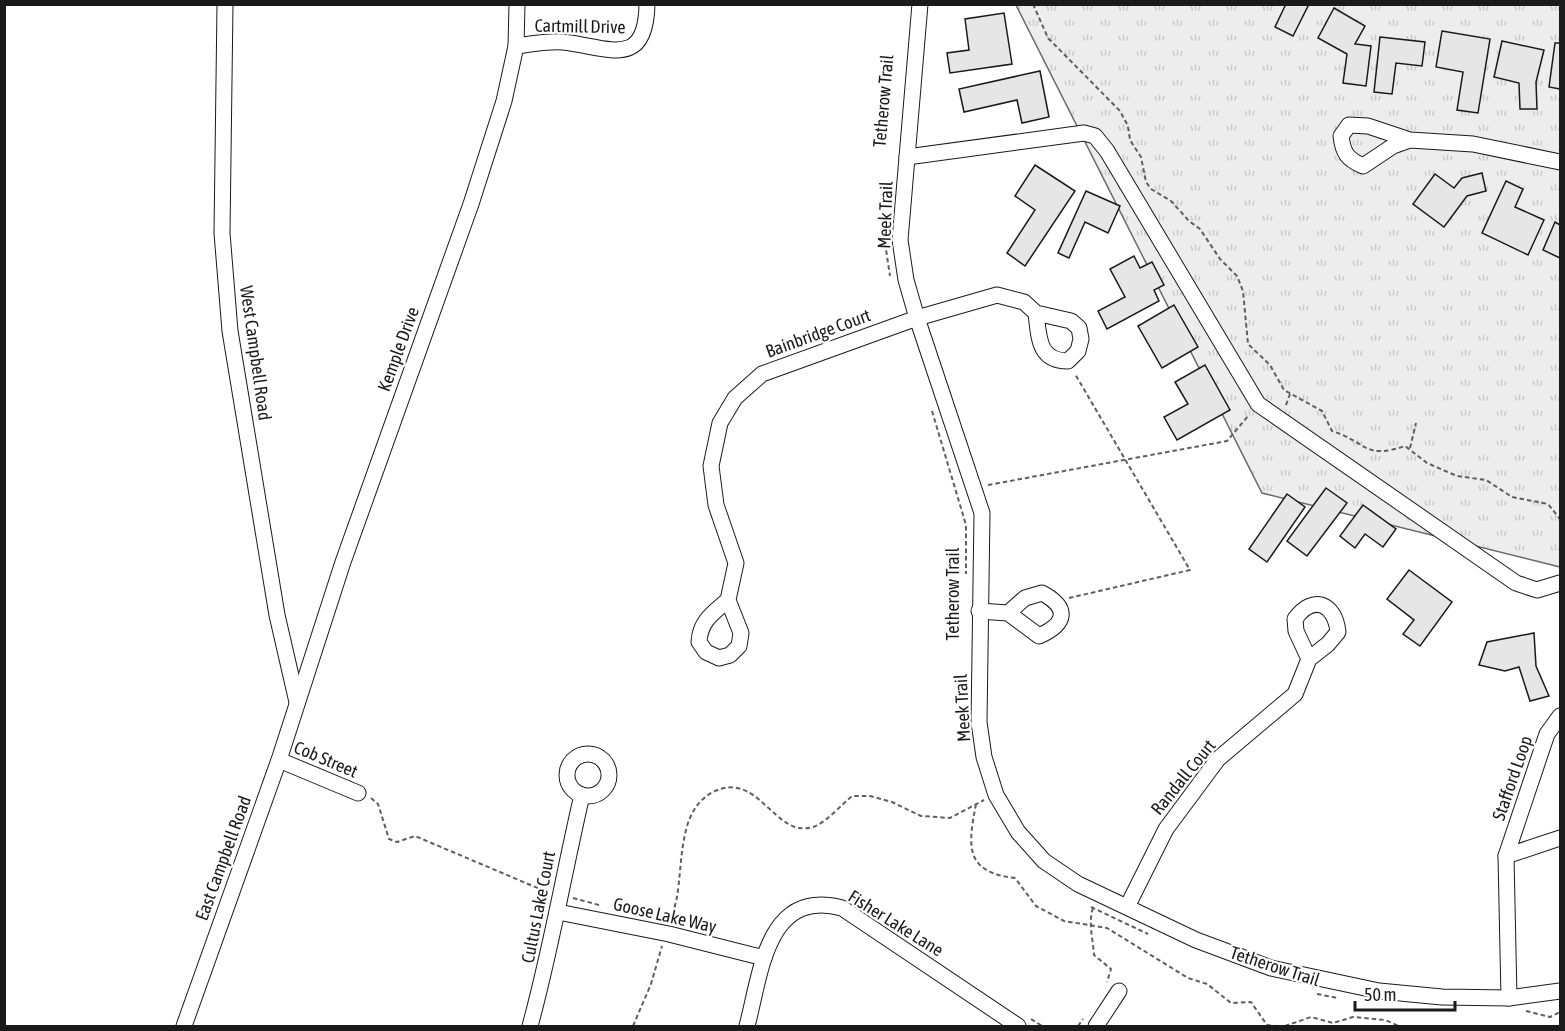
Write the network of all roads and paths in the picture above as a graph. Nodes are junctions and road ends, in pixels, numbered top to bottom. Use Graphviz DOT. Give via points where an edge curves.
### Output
graph roads {
  1 [pos="225,4"];
  2 [pos="517,4"];
  3 [pos="647,4"];
  4 [pos="920,4"];
  5 [pos="1033,4"];
  6 [pos="516,46"];
  7 [pos="1410,140"];
  8 [pos="908,157"];
  9 [pos="1560,162"];
  10 [pos="885,242"];
  11 [pos="892,285"];
  12 [pos="1036,313"];
  13 [pos="917,318"];
  14 [pos="1068,361"];
  15 [pos="928,401"];
  16 [pos="1258,404"];
  17 [pos="1416,423"];
  18 [pos="1410,448"];
  19 [pos="1123,459"];
  20 [pos="973,488"];
  21 [pos="1560,519"];
  22 [pos="966,582"];
  23 [pos="1560,583"];
  24 [pos="728,600"];
  25 [pos="1056,600"];
  26 [pos="979,611"];
  27 [pos="1008,613"];
  28 [pos="1309,659"];
  29 [pos="297,702"];
  30 [pos="1560,716"];
  31 [pos="279,760"];
  32 [pos="980,792"];
  33 [pos="357,793"];
  34 [pos="582,795"];
  35 [pos="976,804"];
  36 [pos="1560,838"];
  37 [pos="1506,856"];
  38 [pos="560,894"];
  39 [pos="1084,903"];
  40 [pos="604,906"];
  41 [pos="1127,907"];
  42 [pos="1093,908"];
  43 [pos="558,912"];
  44 [pos="1090,925"];
  45 [pos="669,934"];
  46 [pos="1154,936"];
  47 [pos="764,958"];
  48 [pos="1111,989"];
  49 [pos="1560,991"];
  50 [pos="1315,993"];
  51 [pos="1345,999"];
  52 [pos="1512,1004"];
  53 [pos="1560,1012"];
  54 [pos="1022,1021"];
  55 [pos="1090,1022"];
  56 [pos="184,1026"];
  57 [pos="530,1026"];
  58 [pos="633,1026"];
  59 [pos="747,1026"];
  60 [pos="1042,1026"];
  61 [pos="1078,1026"];
  62 [pos="1276,1026"];
  63 [pos="1285,1026"];
  64 [pos="1399,1026"];
  1 -- 29 [label="street, West Campbell Road" via="222,233 230,331 277,615"];
  2 -- 6 [label="street, Kemple Drive"];
  3 -- 6 [label="street, Cartmill Drive" via="645,32 631,48 598,49 556,41"];
  4 -- 8 [label="street, Meek Trail"];
  5 -- 18 [label="path" via="1048,38 1120,111 1130,140 1142,157 1151,189 1171,201 1200,229 1237,276 1243,291 1248,344 1270,364 1284,390 1322,411 1332,431 1348,436 1365,449 1377,453"];
  6 -- 29 [label="street, Kemple Drive" via="504,101 471,204"];
  7 -- 9 [label="street" via="1473,144"];
  8 -- 13 [label="street, Meek Trail" via="900,240"];
  8 -- 16 [label="street" via="1084,133 1095,136"];
  10 -- 11 [label="path"];
  12 -- 13 [label="street, Bainbridge Court" via="1024,302 997,295"];
  12 -- 14 [label="street" via="1046,355 1056,361"];
  12 -- 14 [label="street, Bainbridge Court" via="1071,321 1079,328 1082,339 1078,351"];
  13 -- 20 [label="street, Meek Trail"];
  13 -- 24 [label="street, Bainbridge Court" via="762,374 735,398 720,423 711,466 717,505 736,563"];
  14 -- 19 [label="path"];
  15 -- 22 [label="path, Tetherow Trail" via="966,525"];
  16 -- 19 [label="path" via="1227,441"];
  16 -- 23 [label="street" via="1516,583 1536,590"];
  17 -- 18 [label="path"];
  18 -- 21 [label="path" via="1427,464 1457,476 1486,480 1512,497 1548,504"];
  19 -- 20 [label="path"];
  19 -- 25 [label="path" via="1190,570"];
  20 -- 26 [label="street, Meek Trail" via="982,513"];
  25 -- 27 [label="street" via="1042,593 1025,598"];
  25 -- 27 [label="street" via="1061,621 1039,636"];
  26 -- 27 [label="street"];
  26 -- 41 [label="street, Meek Trail" via="979,722 984,757 996,795 1018,832 1044,861 1078,884"];
  28 -- 41 [label="street, Randall Court" via="1294,694 1218,759 1166,829"];
  29 -- 31 [label="street, East Campbell Road"];
  30 -- 37 [label="street, Stafford Loop" via="1547,734"];
  31 -- 33 [label="street, Cob Street"];
  31 -- 56 [label="street, East Campbell Road"];
  32 -- 35 [label="path" via="984,800"];
  33 -- 38 [label="path" via="378,804 389,838 397,842 415,836 540,891"];
  34 -- 38 [label="street, Cultus Lake Court"];
  35 -- 44 [label="path" via="970,847 978,863 994,876 1015,878 1036,906 1064,921"];
  35 -- 45 [label="path" via="950,818 921,816 891,802 852,796 814,827 800,828 777,816 743,788 728,785 695,806 688,823"];
  36 -- 37 [label="street"];
  37 -- 52 [label="street, Stafford Loop"];
  38 -- 40 [label="path"];
  38 -- 43 [label="street, Cultus Lake Court"];
  39 -- 42 [label="path"];
  41 -- 52 [label="street, Meek Trail" via="1271,968 1329,982"];
  42 -- 44 [label="path"];
  42 -- 46 [label="path"];
  43 -- 45 [label="street, Goose Lake Way"];
  43 -- 57 [label="street, Cultus Lake Court"];
  44 -- 48 [label="path" via="1094,955 1111,969"];
  44 -- 62 [label="path" via="1107,928 1188,978 1207,984 1231,1003 1251,1002 1267,1025"];
  45 -- 47 [label="street, Goose Lake Way"];
  45 -- 58 [label="path" via="660,948 651,984"];
  47 -- 54 [label="street, Fisher Lake Lane" via="775,932 789,914 810,905 825,904 843,909"];
  47 -- 59 [label="street, Fisher Lake Lane"];
  48 -- 55 [label="street"];
  49 -- 52 [label="street, Meek Trail"];
  50 -- 51 [label="path, Tetherow Trail"];
  52 -- 53 [label="path" via="1550,1017"];
  54 -- 60 [label="path"];
  55 -- 61 [label="path"];
  63 -- 64 [label="path" via="1311,1017 1333,1023 1353,1017 1385,1020"];
}
